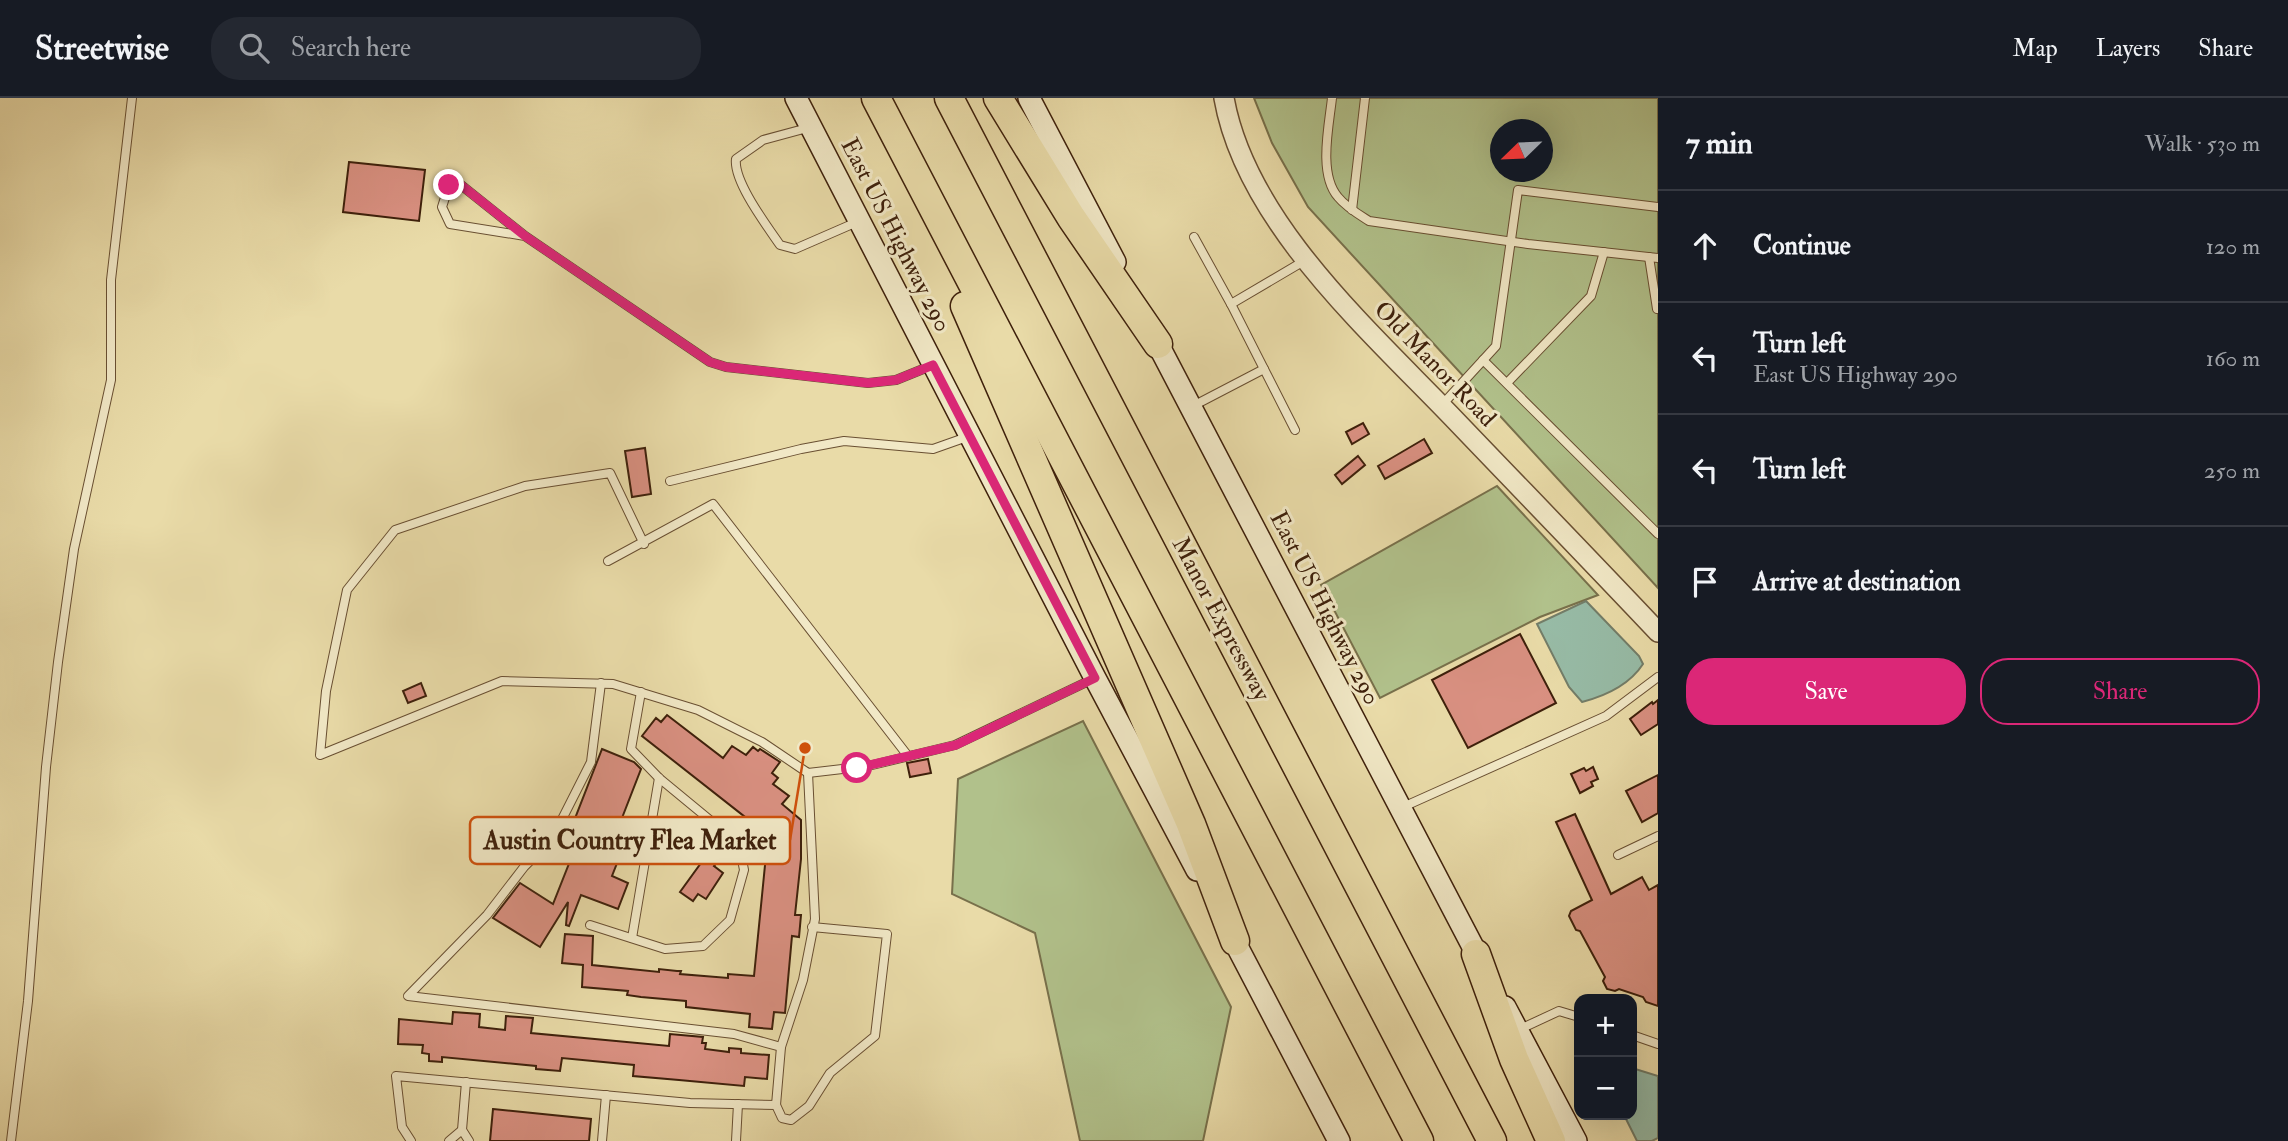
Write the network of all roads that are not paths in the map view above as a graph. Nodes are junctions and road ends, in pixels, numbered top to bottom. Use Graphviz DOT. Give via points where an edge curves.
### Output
graph roads {
  1 [pos="132,98"];
  2 [pos="796,98"];
  3 [pos="876,98"];
  4 [pos="949,98"];
  5 [pos="998,98"];
  6 [pos="1029,98"];
  7 [pos="1224,98"];
  8 [pos="1332,98"];
  9 [pos="1365,98"];
  10 [pos="811,127"];
  11 [pos="918,179"];
  12 [pos="1658,207"];
  13 [pos="1352,210"];
  14 [pos="859,221"];
  15 [pos="525,236"];
  16 [pos="1194,237"];
  17 [pos="1510,241"];
  18 [pos="1604,252"];
  19 [pos="1653,257"];
  20 [pos="1307,259"];
  21 [pos="1231,304"];
  22 [pos="1657,309"];
  23 [pos="1158,344"];
  24 [pos="1483,360"];
  25 [pos="933,365"];
  26 [pos="1264,369"];
  27 [pos="1507,383"];
  28 [pos="1441,406"];
  29 [pos="1191,407"];
  30 [pos="1295,430"];
  31 [pos="970,436"];
  32 [pos="670,481"];
  33 [pos="1658,534"];
  34 [pos="644,544"];
  35 [pos="608,561"];
  36 [pos="1658,632"];
  37 [pos="1658,677"];
  38 [pos="1095,678"];
  39 [pos="601,683"];
  40 [pos="641,692"];
  41 [pos="908,757"];
  42 [pos="808,773"];
  43 [pos="659,778"];
  44 [pos="1400,808"];
  45 [pos="1658,836"];
  46 [pos="1618,855"];
  47 [pos="590,925"];
  48 [pos="812,927"];
  49 [pos="632,938"];
  50 [pos="1235,941"];
  51 [pos="1476,954"];
  52 [pos="1574,1016"];
  53 [pos="1518,1030"];
  54 [pos="1637,1037"];
  55 [pos="1658,1044"];
  56 [pos="781,1047"];
  57 [pos="466,1082"];
  58 [pos="606,1095"];
  59 [pos="738,1104"];
  60 [pos="776,1105"];
  61 [pos="462,1130"];
  62 [pos="11,1141"];
  63 [pos="411,1141"];
  64 [pos="449,1141"];
  65 [pos="469,1141"];
  66 [pos="602,1141"];
  67 [pos="736,1141"];
  68 [pos="1339,1141"];
  69 [pos="1419,1141"];
  70 [pos="1492,1141"];
  71 [pos="1551,1141"];
  72 [pos="1576,1141"];
  1 -- 62 [label="lane" via="111,280 111,380 74,549 58,662"];
  2 -- 10 [label="main road, East US Highway 290"];
  3 -- 11 [label="highway"];
  4 -- 70 [label="highway, Manor Expressway"];
  5 -- 23 [label="highway"];
  6 -- 23 [label="main road, East US Highway 290"];
  7 -- 20 [label="street, Old Manor Road" via="1246,169"];
  8 -- 13 [label="lane" via="1326,166 1335,194"];
  9 -- 13 [label="lane"];
  10 -- 14 [label="main road, East US Highway 290"];
  10 -- 14 [label="lane" via="763,140 736,159 735,168 759,215 780,245 795,248"];
  11 -- 50 [label="highway" via="940,248 1191,824"];
  11 -- 69 [label="highway"];
  12 -- 17 [label="lane" via="1518,190"];
  13 -- 17 [label="lane" via="1369,221"];
  14 -- 25 [label="main road, East US Highway 290"];
  15 -- 15 [label="lane" via="450,224 442,207 449,185 461,185"];
  15 -- 25 [label="lane" via="710,362 868,383 896,380"];
  16 -- 21 [label="lane"];
  17 -- 18 [label="lane"];
  17 -- 24 [label="lane" via="1496,346"];
  18 -- 19 [label="lane"];
  18 -- 27 [label="lane" via="1591,296"];
  19 -- 22 [label="lane"];
  20 -- 21 [label="lane"];
  20 -- 28 [label="street, Old Manor Road"];
  21 -- 26 [label="lane"];
  23 -- 29 [label="main road, East US Highway 290"];
  24 -- 27 [label="lane"];
  24 -- 28 [label="lane"];
  25 -- 31 [label="main road, East US Highway 290"];
  26 -- 29 [label="lane"];
  26 -- 30 [label="lane"];
  27 -- 33 [label="lane"];
  28 -- 36 [label="street, Old Manor Road"];
  29 -- 44 [label="main road, East US Highway 290"];
  31 -- 32 [label="lane" via="933,449 844,441"];
  31 -- 38 [label="main road, East US Highway 290"];
  34 -- 35 [label="lane"];
  34 -- 39 [label="lane" via="610,473 525,486 396,530 347,590 326,691 320,755 502,681"];
  34 -- 41 [label="lane" via="713,504"];
  37 -- 44 [label="lane" via="1606,716"];
  38 -- 41 [label="lane" via="956,745"];
  38 -- 50 [label="main road, East US Highway 290"];
  39 -- 40 [label="lane"];
  39 -- 56 [label="lane" via="591,762 552,839 408,996 734,1034"];
  40 -- 42 [label="lane" via="698,710 762,742"];
  40 -- 43 [label="lane" via="631,749"];
  41 -- 42 [label="lane"];
  42 -- 48 [label="lane"];
  43 -- 49 [label="lane"];
  43 -- 49 [label="lane" via="739,844 744,870 730,920 703,946 665,949"];
  44 -- 51 [label="main road, East US Highway 290"];
  45 -- 46 [label="lane"];
  47 -- 49 [label="lane"];
  48 -- 56 [label="lane" via="803,980"];
  48 -- 60 [label="lane" via="887,934 875,1036 830,1073 809,1107 792,1120 782,1118"];
  50 -- 68 [label="main road, East US Highway 290"];
  51 -- 53 [label="main road, East US Highway 290"];
  51 -- 71 [label="highway" via="1514,1059"];
  52 -- 53 [label="lane" via="1559,1011"];
  53 -- 72 [label="main road, East US Highway 290"];
  54 -- 55 [label="lane"];
  56 -- 60 [label="lane"];
  57 -- 58 [label="lane"];
  57 -- 61 [label="lane"];
  57 -- 63 [label="lane" via="396,1076 402,1127"];
  58 -- 59 [label="lane"];
  58 -- 66 [label="lane"];
  59 -- 60 [label="lane"];
  59 -- 67 [label="lane"];
  61 -- 64 [label="lane"];
  61 -- 65 [label="lane"];
}
